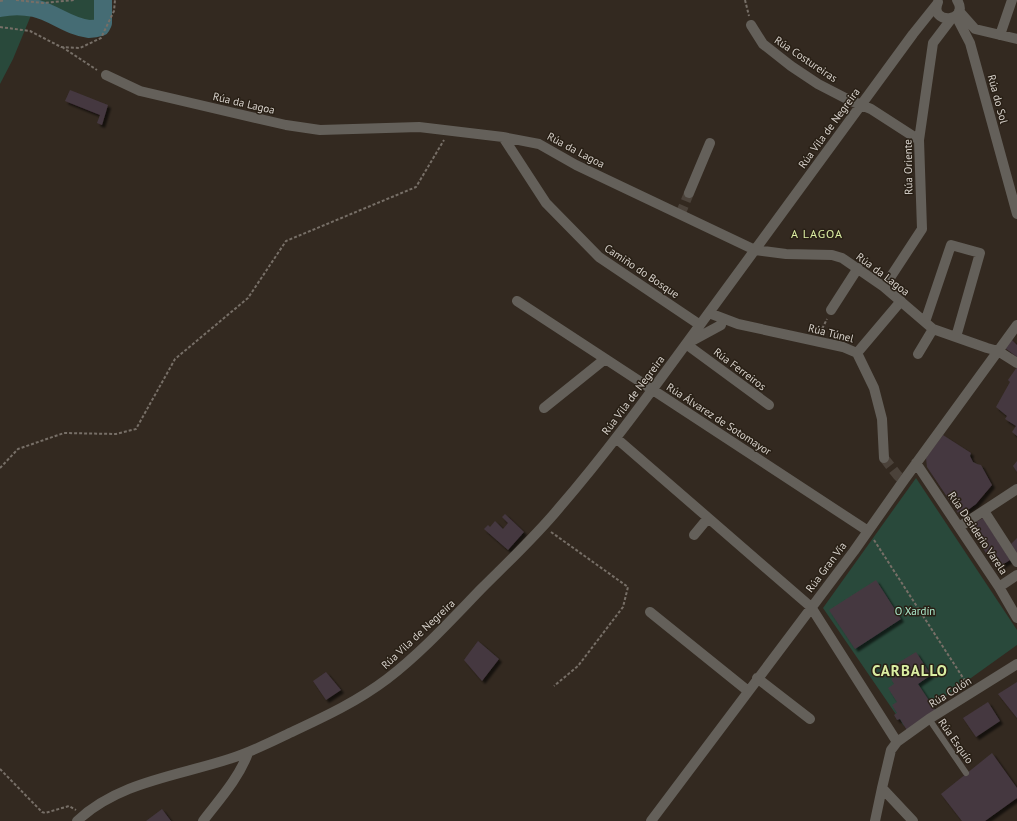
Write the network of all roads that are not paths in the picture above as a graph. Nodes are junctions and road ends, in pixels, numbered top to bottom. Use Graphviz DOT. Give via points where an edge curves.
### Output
graph roads {
  1 [pos="957,0"];
  2 [pos="938,2"];
  3 [pos="1013,4"];
  4 [pos="952,16"];
  5 [pos="921,23"];
  6 [pos="751,25"];
  7 [pos="1000,35"];
  8 [pos="1017,39"];
  9 [pos="106,75"];
  10 [pos="860,105"];
  11 [pos="503,137"];
  12 [pos="919,140"];
  13 [pos="710,144"];
  14 [pos="689,193"];
  15 [pos="1017,214"];
  16 [pos="755,250"];
  17 [pos="858,268"];
  18 [pos="884,287"];
  19 [pos="720,298"];
  20 [pos="517,301"];
  21 [pos="900,301"];
  22 [pos="831,310"];
  23 [pos="705,319"];
  24 [pos="735,322"];
  25 [pos="722,325"];
  26 [pos="929,325"];
  27 [pos="1017,326"];
  28 [pos="698,337"];
  29 [pos="956,337"];
  30 [pos="686,344"];
  31 [pos="697,351"];
  32 [pos="998,351"];
  33 [pos="857,353"];
  34 [pos="918,354"];
  35 [pos="605,359"];
  36 [pos="1017,363"];
  37 [pos="652,390"];
  38 [pos="770,405"];
  39 [pos="544,408"];
  40 [pos="616,438"];
  41 [pos="884,458"];
  42 [pos="916,463"];
  43 [pos="1017,489"];
  44 [pos="984,510"];
  45 [pos="708,518"];
  46 [pos="959,527"];
  47 [pos="868,531"];
  48 [pos="694,535"];
  49 [pos="1017,562"];
  50 [pos="1017,575"];
  51 [pos="999,587"];
  52 [pos="812,607"];
  53 [pos="650,612"];
  54 [pos="1017,618"];
  55 [pos="1017,664"];
  56 [pos="757,678"];
  57 [pos="748,691"];
  58 [pos="810,719"];
  59 [pos="928,719"];
  60 [pos="897,742"];
  61 [pos="248,753"];
  62 [pos="966,774"];
  63 [pos="882,788"];
  64 [pos="80,819"];
  65 [pos="202,821"];
  66 [pos="651,821"];
  67 [pos="875,821"];
  68 [pos="913,821"];
  1 -- 4 [label="street, Rúa do Sol" via="959,4"];
  2 -- 4 [label="street, Rúa do Sol" via="938,12"];
  2 -- 5 [label="street, Rúa Vila de Negreira"];
  3 -- 7 [label="street"];
  4 -- 5 [label="street"];
  4 -- 7 [label="street" via="975,29"];
  4 -- 12 [label="street, Rúa Oriente" via="933,43"];
  4 -- 15 [label="street, Rúa do Sol" via="970,43"];
  5 -- 10 [label="street, Rúa Vila de Negreira"];
  6 -- 10 [label="street, Rúa Costureiras" via="763,44 791,66 818,84"];
  7 -- 8 [label="street"];
  9 -- 11 [label="street, Rúa da Lagoa" via="140,91 286,125 320,130 419,127"];
  10 -- 12 [label="street, Rúa Costureiras"];
  10 -- 16 [label="street, Rúa Vila de Negreira"];
  11 -- 16 [label="street, Rúa da Lagoa" via="539,144 576,165"];
  11 -- 23 [label="street, Camiño do Bosque" via="546,204 599,258"];
  12 -- 18 [label="street, Rúa Oriente" via="922,229"];
  13 -- 14 [label="street"];
  16 -- 17 [label="street, Rúa da Lagoa" via="832,255"];
  16 -- 19 [label="street, Rúa Vila de Negreira"];
  17 -- 18 [label="street, Rúa da Lagoa"];
  17 -- 22 [label="street"];
  18 -- 21 [label="street, Rúa da Lagoa"];
  19 -- 23 [label="street, Rúa Vila de Negreira"];
  19 -- 24 [label="street" via="725,313"];
  20 -- 35 [label="street, Rúa Álvarez de Sotomayor"];
  21 -- 26 [label="street, Rúa da Lagoa"];
  21 -- 33 [label="street"];
  23 -- 24 [label="street, Rúa Túnel"];
  23 -- 25 [label="street, Rúa Túnel"];
  23 -- 30 [label="street, Rúa Vila de Negreira"];
  24 -- 25 [label="street, Rúa Túnel" via="732,326"];
  24 -- 33 [label="street, Rúa Túnel" via="843,347"];
  25 -- 28 [label="street, Rúa Vila de Negreira"];
  26 -- 29 [label="street, Rúa da Lagoa"];
  26 -- 29 [label="street" via="951,245 980,253"];
  26 -- 34 [label="street"];
  27 -- 32 [label="street, Rúa Gran Vía"];
  28 -- 30 [label="street, Rúa Vila de Negreira"];
  28 -- 31 [label="street, Rúa Ferreiros"];
  29 -- 32 [label="street, Rúa da Lagoa"];
  30 -- 31 [label="street, Rúa Ferreiros"];
  30 -- 37 [label="street, Rúa Vila de Negreira"];
  31 -- 38 [label="street, Rúa Ferreiros"];
  32 -- 36 [label="street, Rúa da Lagoa"];
  32 -- 42 [label="street, Rúa Gran Vía"];
  33 -- 41 [label="street, Rúa Túnel" via="874,388 882,419"];
  35 -- 37 [label="street, Rúa Álvarez de Sotomayor"];
  35 -- 39 [label="street"];
  37 -- 40 [label="street, Rúa Vila de Negreira"];
  37 -- 47 [label="street, Rúa Álvarez de Sotomayor"];
  40 -- 45 [label="street"];
  40 -- 61 [label="street, Rúa Vila de Negreira" via="543,526 451,621 386,680 341,708"];
  42 -- 46 [label="street, Rúa Desiderio Varela"];
  42 -- 47 [label="street, Rúa Gran Vía"];
  43 -- 44 [label="street"];
  44 -- 46 [label="street"];
  44 -- 49 [label="street"];
  45 -- 48 [label="street"];
  45 -- 52 [label="street"];
  46 -- 51 [label="street, Rúa Desiderio Varela"];
  47 -- 52 [label="street, Rúa Gran Vía"];
  50 -- 51 [label="street"];
  51 -- 54 [label="street, Rúa Desiderio Varela"];
  52 -- 56 [label="street, Rúa Gran Vía"];
  52 -- 60 [label="street"];
  53 -- 57 [label="street"];
  55 -- 59 [label="street, Rúa Colón"];
  56 -- 57 [label="street, Rúa Gran Vía"];
  56 -- 58 [label="street"];
  57 -- 66 [label="street, Rúa Gran Vía"];
  59 -- 60 [label="street, Rúa Colón"];
  59 -- 62 [label="lane, Rúa Esquío"];
  60 -- 63 [label="street" via="891,750"];
  61 -- 64 [label="street, Rúa Vila de Negreira" via="121,792 93,807"];
  61 -- 65 [label="street" via="233,780"];
  63 -- 67 [label="street"];
  63 -- 68 [label="street"];
}
